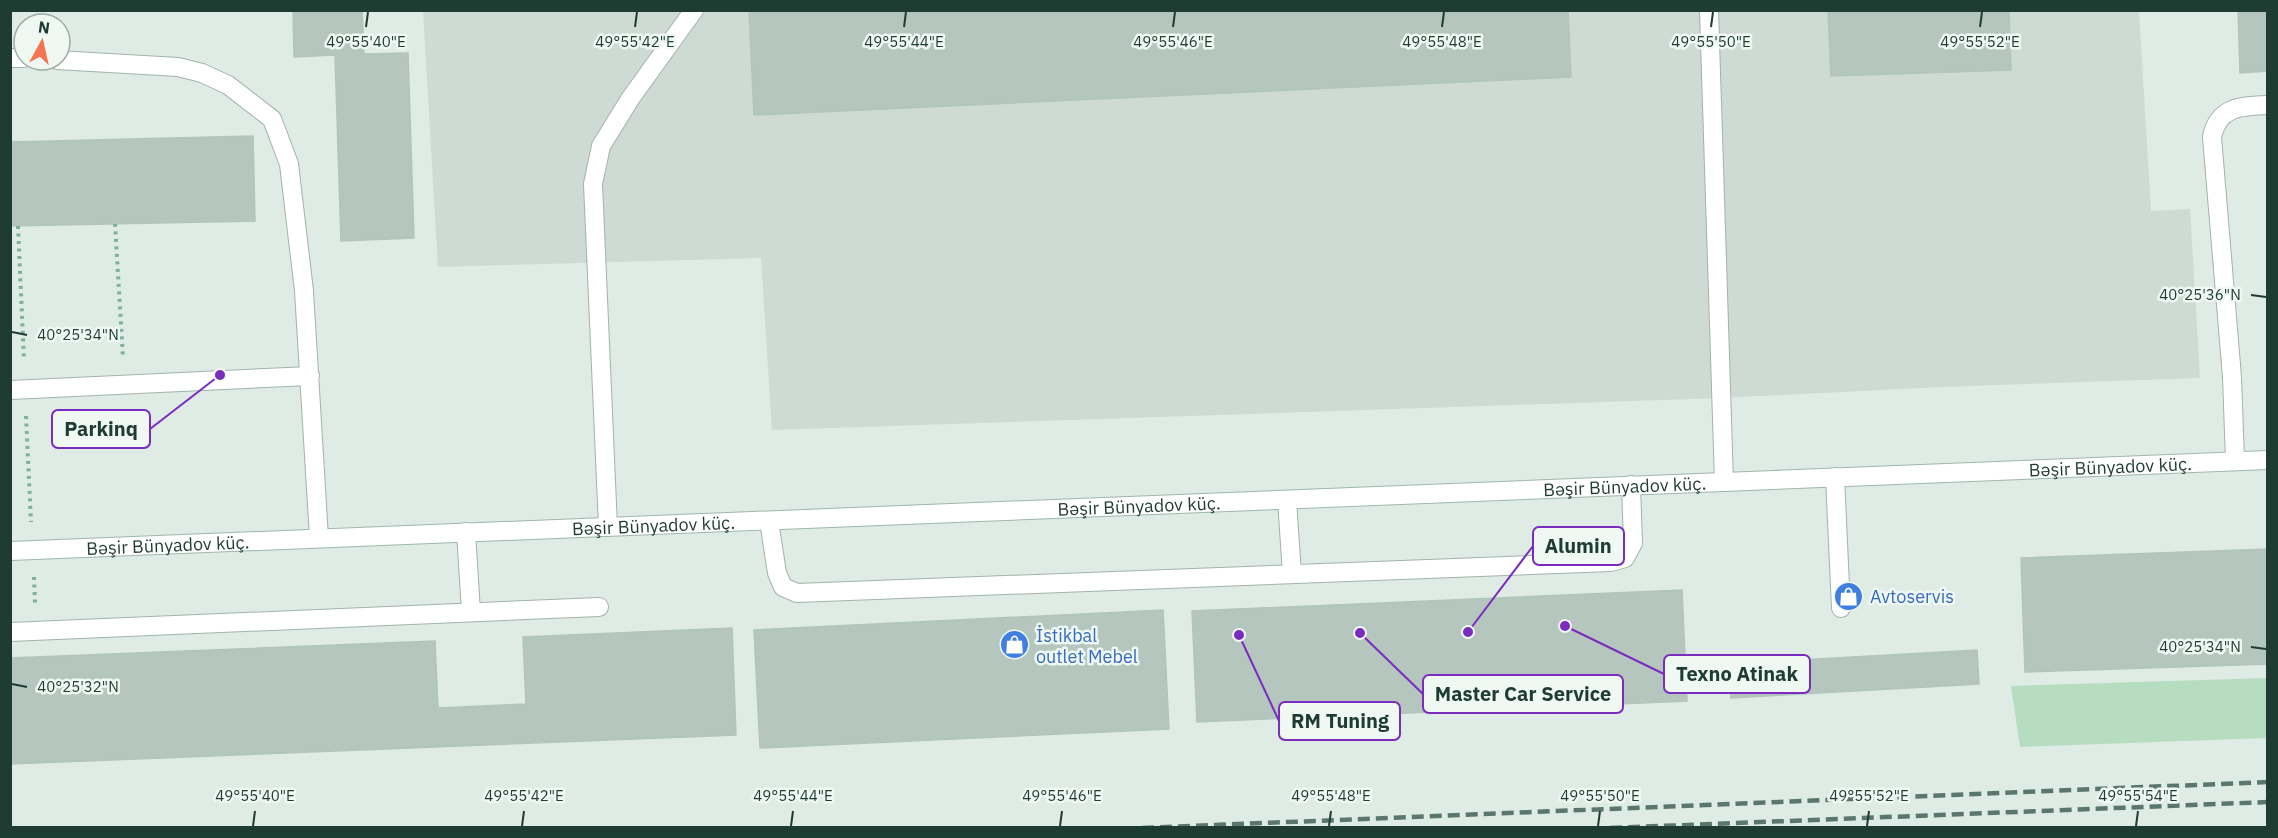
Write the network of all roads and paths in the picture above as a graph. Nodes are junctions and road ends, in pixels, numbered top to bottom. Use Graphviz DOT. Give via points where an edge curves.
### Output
graph roads {
  1 [pos="694,10"];
  2 [pos="1709,10"];
  3 [pos="72,61"];
  4 [pos="2268,105"];
  5 [pos="115,224"];
  6 [pos="18,226"];
  7 [pos="310,376"];
  8 [pos="125,384"];
  9 [pos="18,389"];
  10 [pos="2268,460"];
  11 [pos="2235,461"];
  12 [pos="1834,477"];
  13 [pos="1724,482"];
  14 [pos="1631,485"];
  15 [pos="1287,500"];
  16 [pos="769,521"];
  17 [pos="608,527"];
  18 [pos="466,532"];
  19 [pos="319,538"];
  20 [pos="33,550"];
  21 [pos="10,551"];
  22 [pos="1292,574"];
  23 [pos="599,607"];
  24 [pos="1841,608"];
  25 [pos="471,612"];
  26 [pos="37,631"];
  27 [pos="10,632"];
  1 -- 17 [label="street" via="601,146 593,184"];
  2 -- 13 [label="street"];
  3 -- 7 [label="street" via="178,67 202,73 228,85 272,119 289,164"];
  4 -- 11 [label="street" via="2227,111 2215,123 2212,137 2232,376"];
  5 -- 8 [label="path"];
  6 -- 9 [label="path"];
  7 -- 8 [label="street"];
  7 -- 19 [label="street"];
  8 -- 9 [label="street"];
  9 -- 20 [label="path"];
  10 -- 11 [label="street, Bəşir Bünyadov küç."];
  11 -- 12 [label="street, Bəşir Bünyadov küç."];
  12 -- 13 [label="street, Bəşir Bünyadov küç."];
  12 -- 24 [label="street"];
  13 -- 14 [label="street, Bəşir Bünyadov küç."];
  14 -- 15 [label="street, Bəşir Bünyadov küç."];
  14 -- 22 [label="street" via="1633,543 1625,558 1611,562"];
  15 -- 16 [label="street, Bəşir Bünyadov küç."];
  15 -- 22 [label="street"];
  16 -- 17 [label="street, Bəşir Bünyadov küç."];
  16 -- 22 [label="street" via="777,573 783,587 796,593"];
  17 -- 18 [label="street, Bəşir Bünyadov küç."];
  18 -- 19 [label="street, Bəşir Bünyadov küç."];
  18 -- 25 [label="street"];
  19 -- 20 [label="street, Bəşir Bünyadov küç."];
  20 -- 21 [label="street, Bəşir Bünyadov küç."];
  20 -- 26 [label="path"];
  23 -- 25 [label="street"];
  25 -- 26 [label="street"];
  26 -- 27 [label="street"];
}
